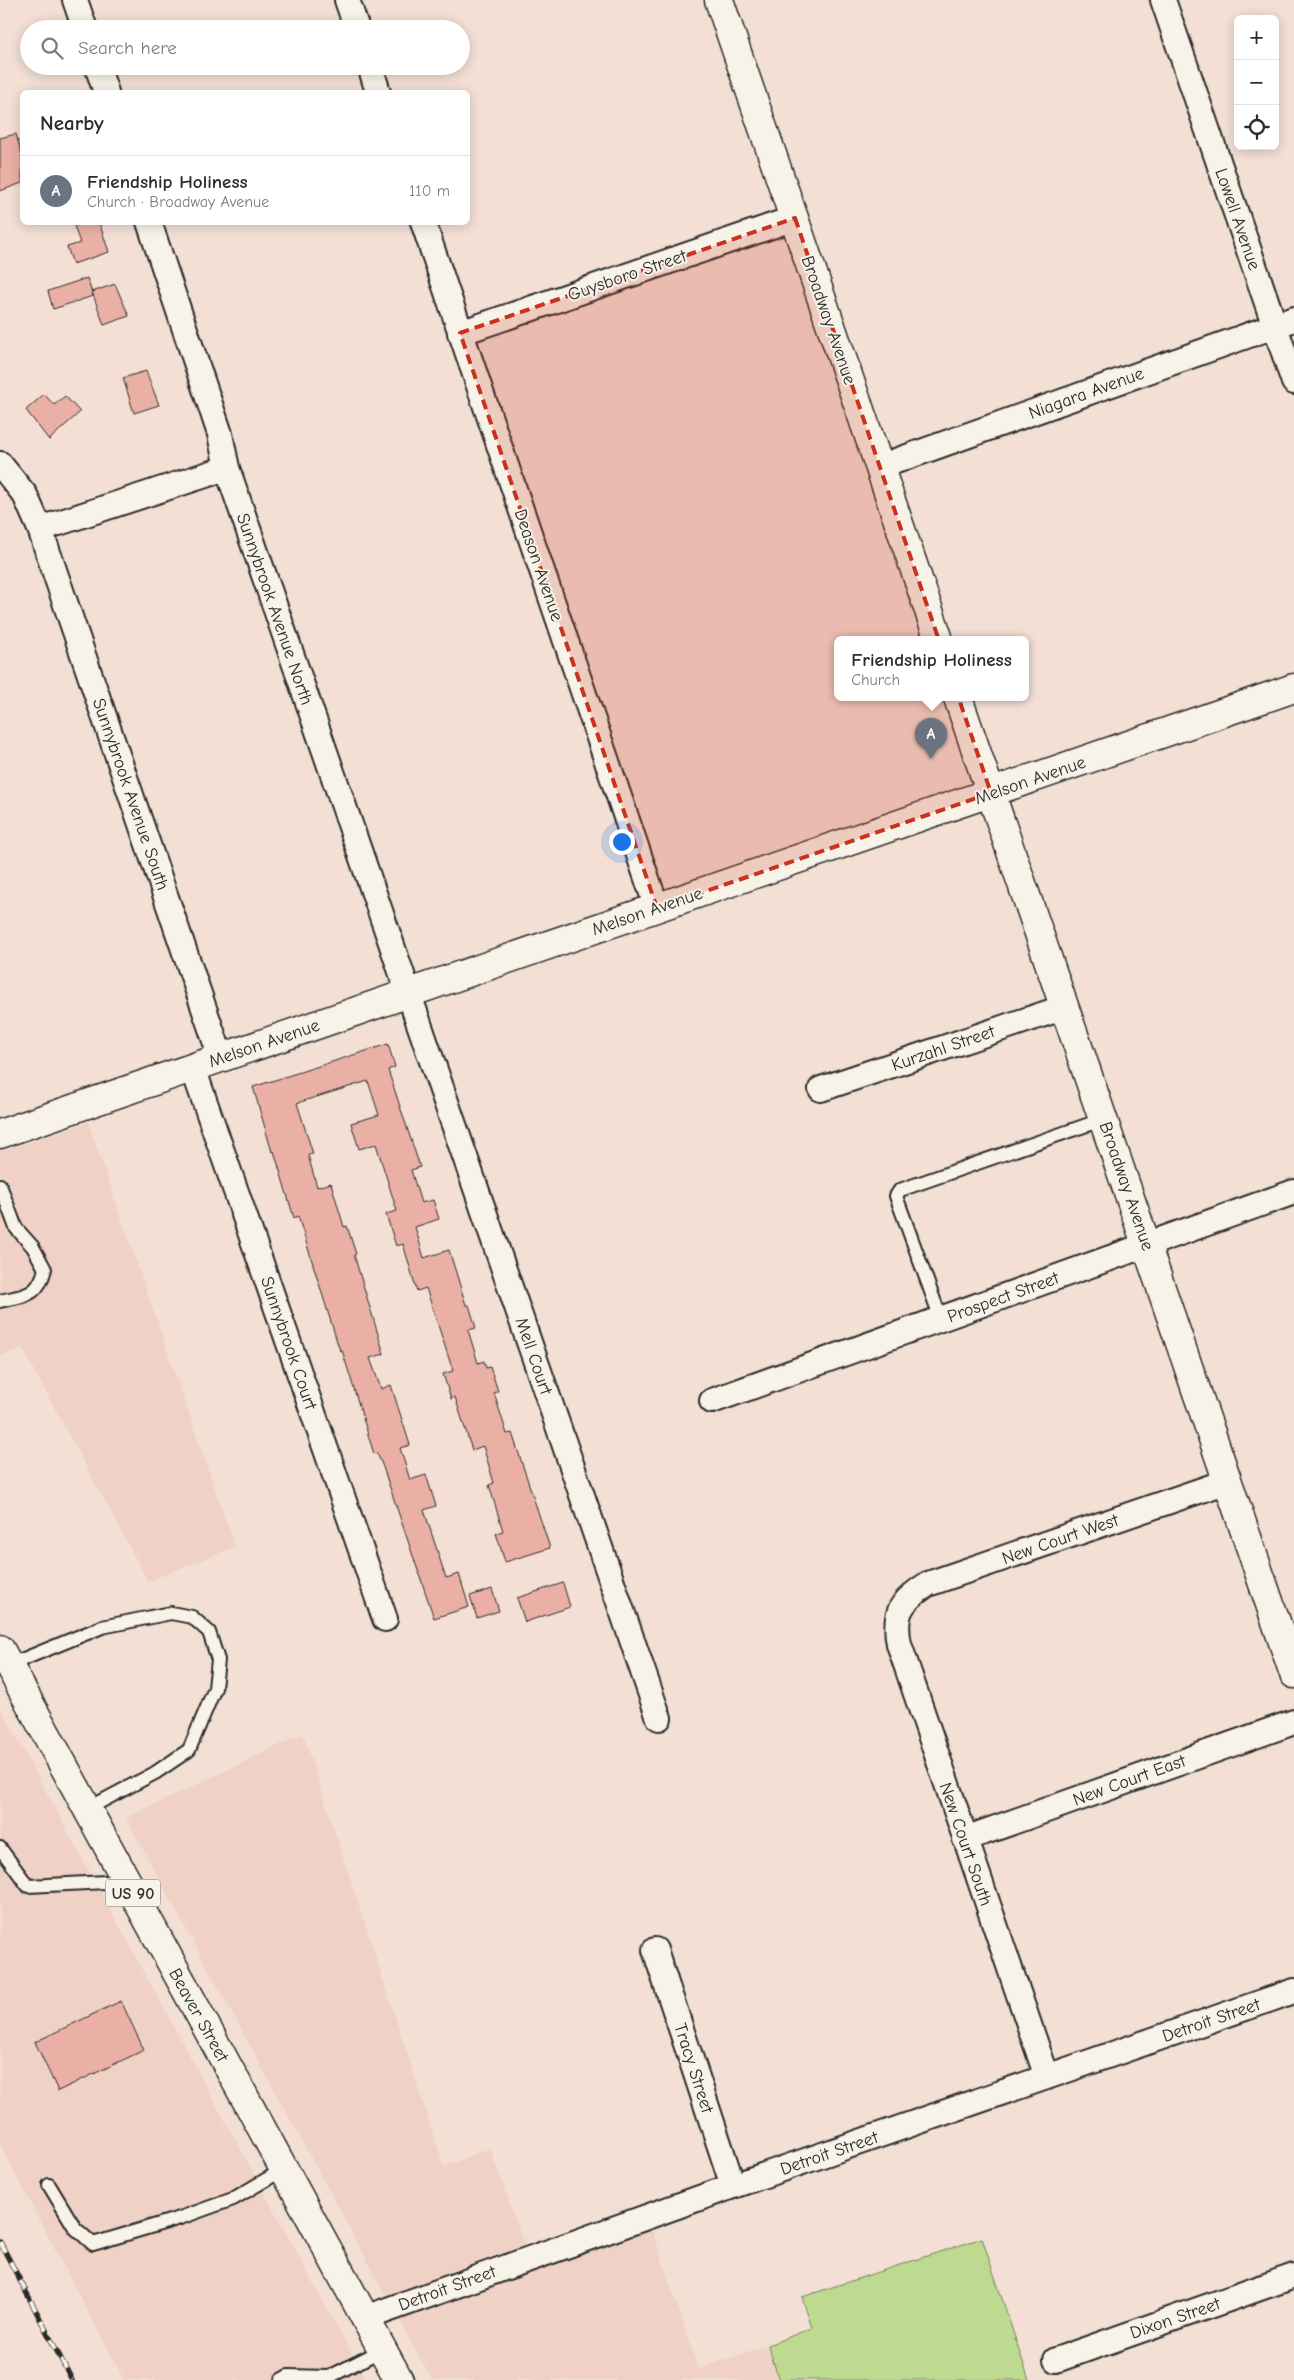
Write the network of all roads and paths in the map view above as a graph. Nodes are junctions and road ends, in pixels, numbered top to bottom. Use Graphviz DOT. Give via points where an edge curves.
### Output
graph roads {
  1 [pos="75,0"];
  2 [pos="347,0"];
  3 [pos="719,0"];
  4 [pos="1163,0"];
  5 [pos="81,20"];
  6 [pos="354,20"];
  7 [pos="100,75"];
  8 [pos="373,75"];
  9 [pos="105,90"];
  10 [pos="377,90"];
  11 [pos="795,218"];
  12 [pos="150,225"];
  13 [pos="424,225"];
  14 [pos="1284,323"];
  15 [pos="460,332"];
  16 [pos="1294,382"];
  17 [pos="0,464"];
  18 [pos="879,467"];
  19 [pos="227,468"];
  20 [pos="40,529"];
  21 [pos="937,636"];
  22 [pos="1294,688"];
  23 [pos="959,701"];
  24 [pos="991,793"];
  25 [pos="657,908"];
  26 [pos="408,994"];
  27 [pos="1065,1007"];
  28 [pos="221,1058"];
  29 [pos="193,1068"];
  30 [pos="821,1089"];
  31 [pos="1104,1119"];
  32 [pos="0,1134"];
  33 [pos="0,1185"];
  34 [pos="1294,1192"];
  35 [pos="1147,1245"];
  36 [pos="0,1301"];
  37 [pos="941,1319"];
  38 [pos="712,1402"];
  39 [pos="1228,1481"];
  40 [pos="899,1609"];
  41 [pos="386,1619"];
  42 [pos="4,1657"];
  43 [pos="1294,1674"];
  44 [pos="659,1718"];
  45 [pos="1294,1722"];
  46 [pos="87,1809"];
  47 [pos="964,1839"];
  48 [pos="0,1848"];
  49 [pos="126,1881"];
  50 [pos="655,1950"];
  51 [pos="1294,1991"];
  52 [pos="1047,2077"];
  53 [pos="284,2169"];
  54 [pos="50,2185"];
  55 [pos="733,2186"];
  56 [pos="1294,2276"];
  57 [pos="365,2318"];
  58 [pos="382,2350"];
  59 [pos="1056,2360"];
  60 [pos="281,2380"];
  61 [pos="398,2380"];
  1 -- 5 [label="street"];
  2 -- 6 [label="street"];
  3 -- 11 [label="street, Broadway Avenue"];
  4 -- 14 [label="street, Lowell Avenue"];
  7 -- 9 [label="street"];
  8 -- 10 [label="street"];
  11 -- 15 [label="street, Guysboro Street"];
  11 -- 18 [label="street, Broadway Avenue"];
  12 -- 19 [label="street, Sunnybrook Avenue North" via="220,434"];
  13 -- 15 [label="street, Deason Avenue"];
  14 -- 16 [label="street, Lowell Avenue"];
  14 -- 18 [label="street, Niagara Avenue"];
  15 -- 25 [label="street, Deason Avenue"];
  17 -- 20 [label="street, Sunnybrook Avenue South" via="25,495"];
  18 -- 21 [label="street, Broadway Avenue"];
  19 -- 20 [label="street"];
  19 -- 26 [label="street, Sunnybrook Avenue North"];
  20 -- 28 [label="street, Sunnybrook Avenue South"];
  22 -- 24 [label="street, Melson Avenue"];
  23 -- 24 [label="street, Broadway Avenue"];
  24 -- 25 [label="street, Melson Avenue"];
  24 -- 27 [label="street, Broadway Avenue"];
  25 -- 26 [label="street, Melson Avenue"];
  26 -- 28 [label="street, Melson Avenue"];
  26 -- 44 [label="street, Mell Court"];
  27 -- 30 [label="street, Kurzahl Street"];
  27 -- 31 [label="street, Broadway Avenue"];
  28 -- 29 [label="street, Melson Avenue"];
  29 -- 32 [label="street, Melson Avenue"];
  29 -- 41 [label="street, Sunnybrook Court"];
  31 -- 35 [label="street, Broadway Avenue"];
  31 -- 37 [label="lane" via="900,1190 896,1196"];
  33 -- 36 [label="lane" via="16,1228 33,1247 45,1269 41,1283 31,1294"];
  34 -- 35 [label="street, Prospect Street"];
  35 -- 37 [label="street, Prospect Street"];
  35 -- 39 [label="street, Broadway Avenue"];
  37 -- 38 [label="street, Prospect Street"];
  39 -- 40 [label="street, New Court West" via="928,1584 912,1594"];
  39 -- 43 [label="street, Broadway Avenue"];
  40 -- 47 [label="street, New Court South" via="895,1626 898,1644"];
  42 -- 46 [label="street, Beaver Street / US 90"];
  42 -- 46 [label="lane" via="102,1627 171,1613 192,1617 209,1632 218,1660 214,1688 189,1750 155,1773"];
  45 -- 47 [label="street, New Court East"];
  46 -- 49 [label="street, Beaver Street / US 90"];
  47 -- 52 [label="street, New Court South"];
  48 -- 49 [label="lane" via="28,1886"];
  49 -- 53 [label="street, Beaver Street / US 90"];
  50 -- 55 [label="street, Tracy Street"];
  51 -- 52 [label="street, Detroit Street"];
  52 -- 55 [label="street, Detroit Street"];
  53 -- 54 [label="lane" via="233,2199 93,2244 75,2228"];
  53 -- 57 [label="street, Beaver Street / US 90"];
  55 -- 57 [label="street, Detroit Street"];
  56 -- 59 [label="street, Dixon Street"];
  57 -- 58 [label="street, Beaver Street / US 90"];
  58 -- 60 [label="lane" via="329,2377 288,2376"];
  58 -- 61 [label="street, Beaver Street / US 90"];
}
